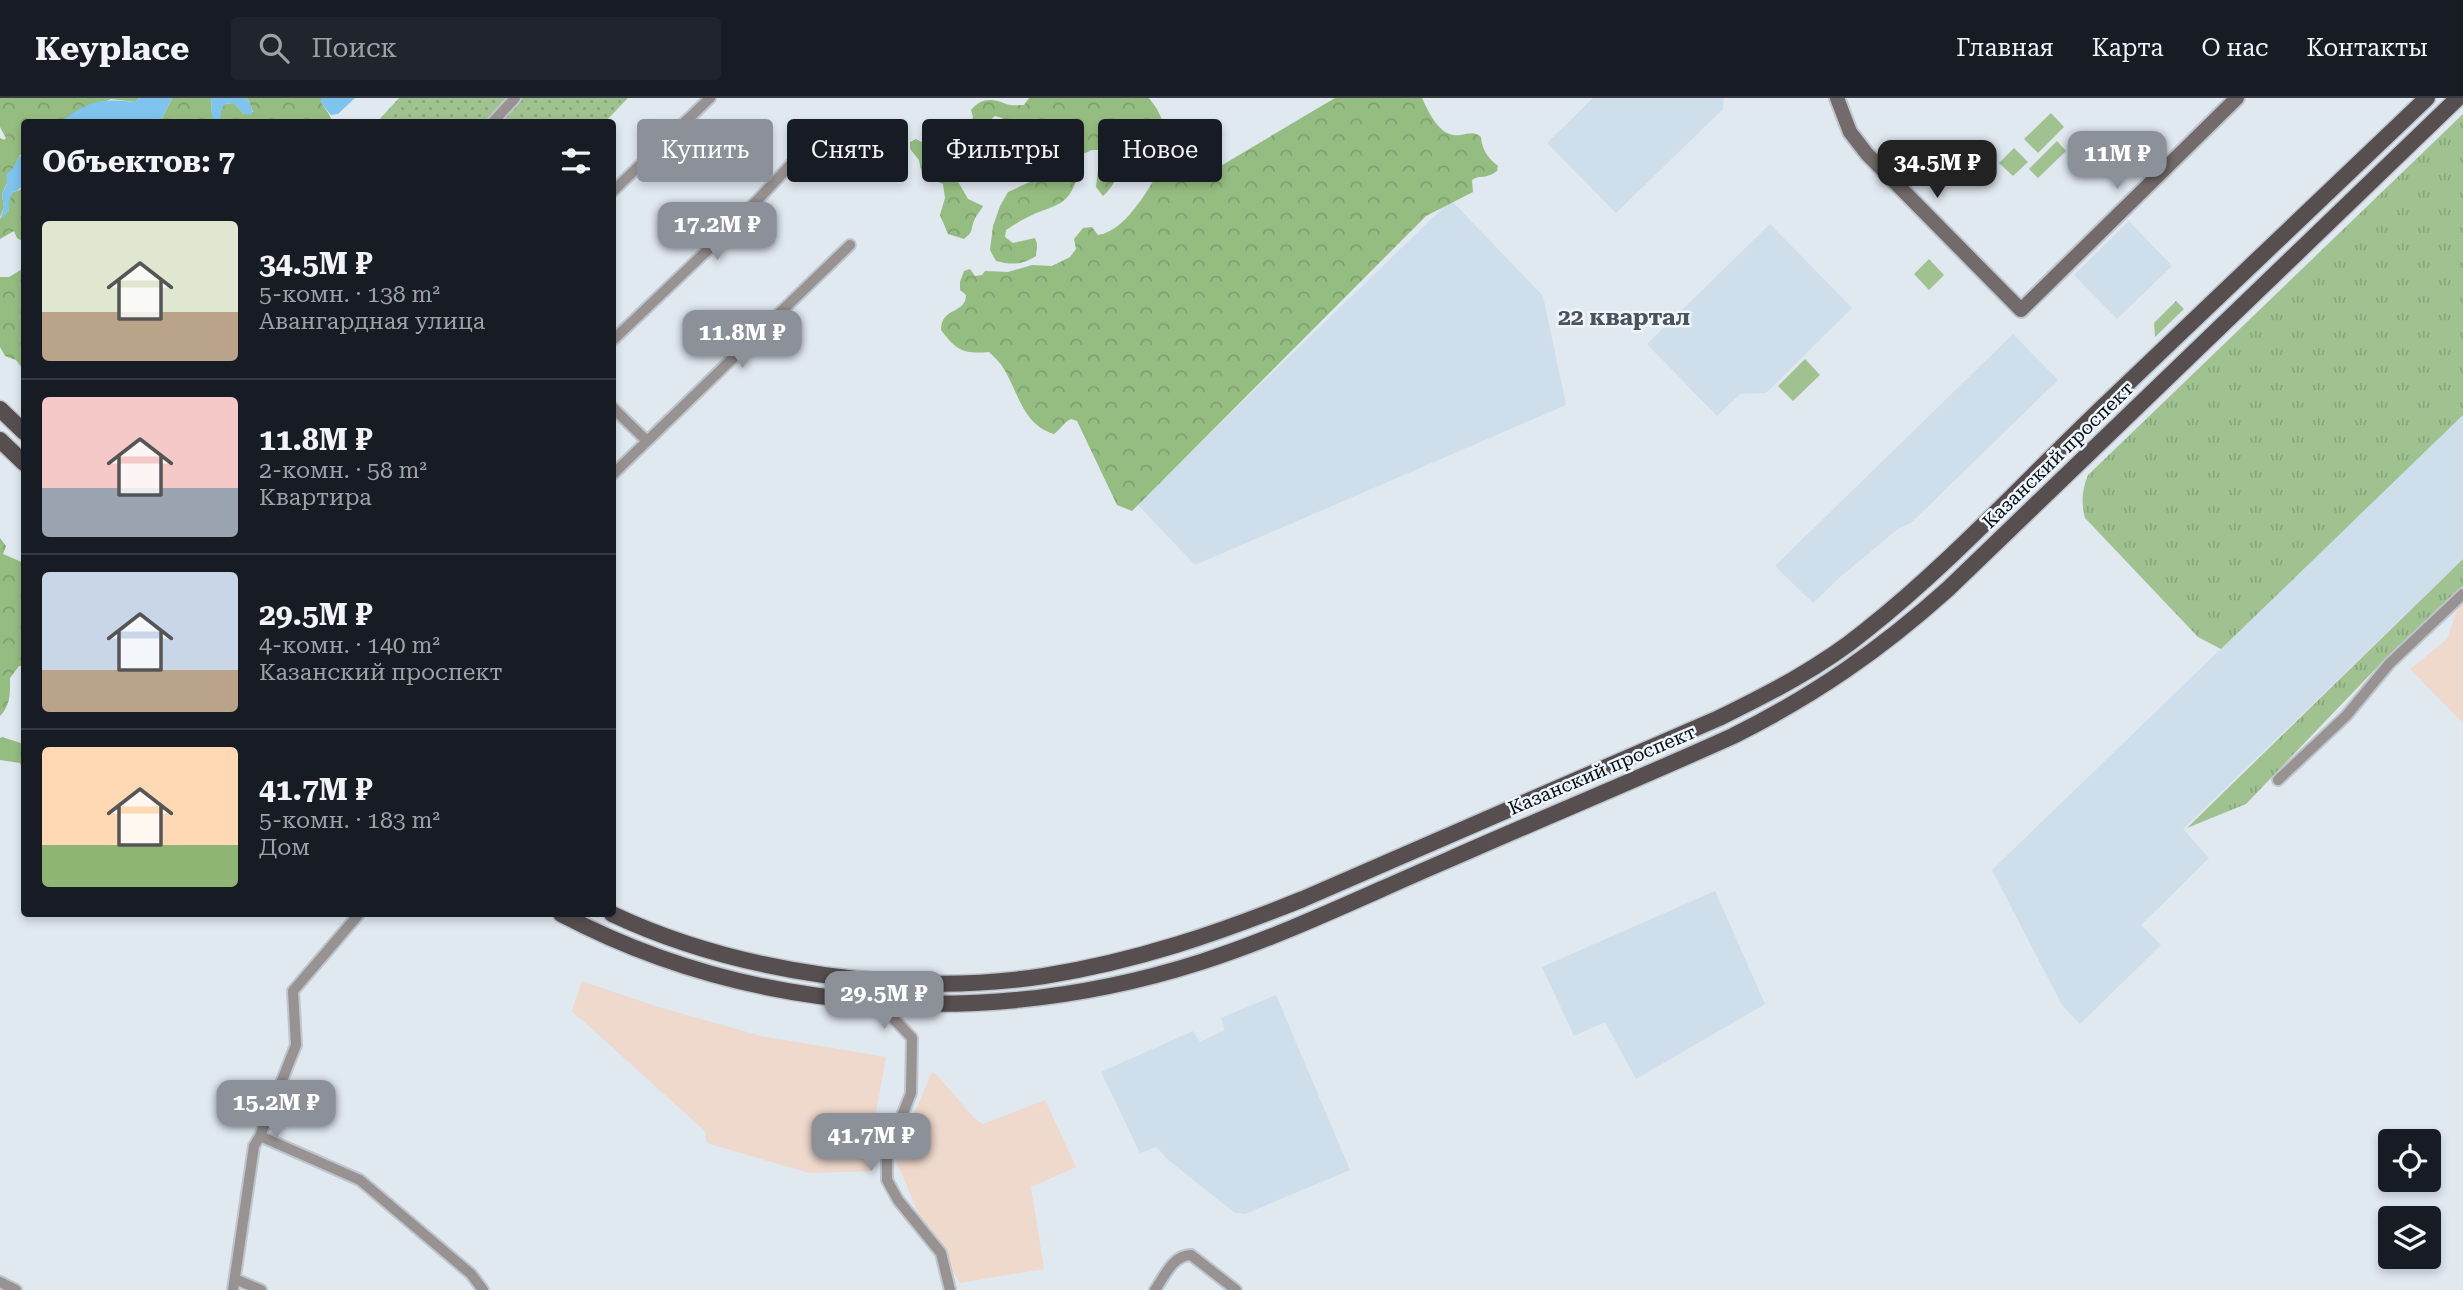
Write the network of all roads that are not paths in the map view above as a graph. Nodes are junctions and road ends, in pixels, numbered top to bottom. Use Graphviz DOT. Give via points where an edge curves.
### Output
graph roads {
  1 [pos="515,98"];
  2 [pos="710,98"];
  3 [pos="1837,98"];
  4 [pos="2237,98"];
  5 [pos="2427,98"];
  6 [pos="2458,98"];
  7 [pos="496,119"];
  8 [pos="787,169"];
  9 [pos="616,188"];
  10 [pos="850,245"];
  11 [pos="616,337"];
  12 [pos="0,409"];
  13 [pos="616,411"];
  14 [pos="21,429"];
  15 [pos="0,440"];
  16 [pos="646,441"];
  17 [pos="21,460"];
  18 [pos="616,471"];
  19 [pos="2463,594"];
  20 [pos="2278,780"];
  21 [pos="1482,822"];
  22 [pos="1489,842"];
  23 [pos="616,916"];
  24 [pos="356,917"];
  25 [pos="568,917"];
  26 [pos="878,1002"];
  27 [pos="260,1136"];
  28 [pos="234,1284"];
  29 [pos="1,1285"];
  30 [pos="16,1290"];
  31 [pos="261,1290"];
  32 [pos="483,1290"];
  33 [pos="950,1290"];
  34 [pos="1155,1290"];
  35 [pos="1236,1290"];
  1 -- 7 [label="street"];
  2 -- 9 [label="street"];
  3 -- 4 [label="street" via="1850,132 1867,154 2021,310"];
  5 -- 21 [label="main road, Казанский проспект" via="1947,560 1863,633 1779,688 1720,718"];
  6 -- 22 [label="main road, Казанский проспект" via="2024,517 1879,647 1830,683 1733,736"];
  8 -- 11 [label="street"];
  10 -- 16 [label="street"];
  12 -- 14 [label="main road"];
  13 -- 16 [label="street"];
  15 -- 17 [label="main road"];
  16 -- 18 [label="street"];
  19 -- 20 [label="street"];
  21 -- 22 [label="main road" via="1495,824 1497,831"];
  21 -- 23 [label="main road, Казанский проспект" via="1198,940 1042,976 928,982 825,975 681,941"];
  22 -- 26 [label="main road, Казанский проспект" via="1298,925 1154,976 991,1003"];
  24 -- 27 [label="street" via="293,991 296,1045"];
  25 -- 26 [label="main road, Казанский проспект" via="670,961 717,974 817,996"];
  26 -- 33 [label="street" via="912,1038 911,1093 887,1154 887,1180 941,1253"];
  27 -- 28 [label="street" via="254,1146"];
  27 -- 32 [label="street" via="360,1180 471,1274"];
  28 -- 31 [label="street"];
  29 -- 30 [label="street"];
  34 -- 35 [label="street" via="1175,1261 1185,1255"];
}
